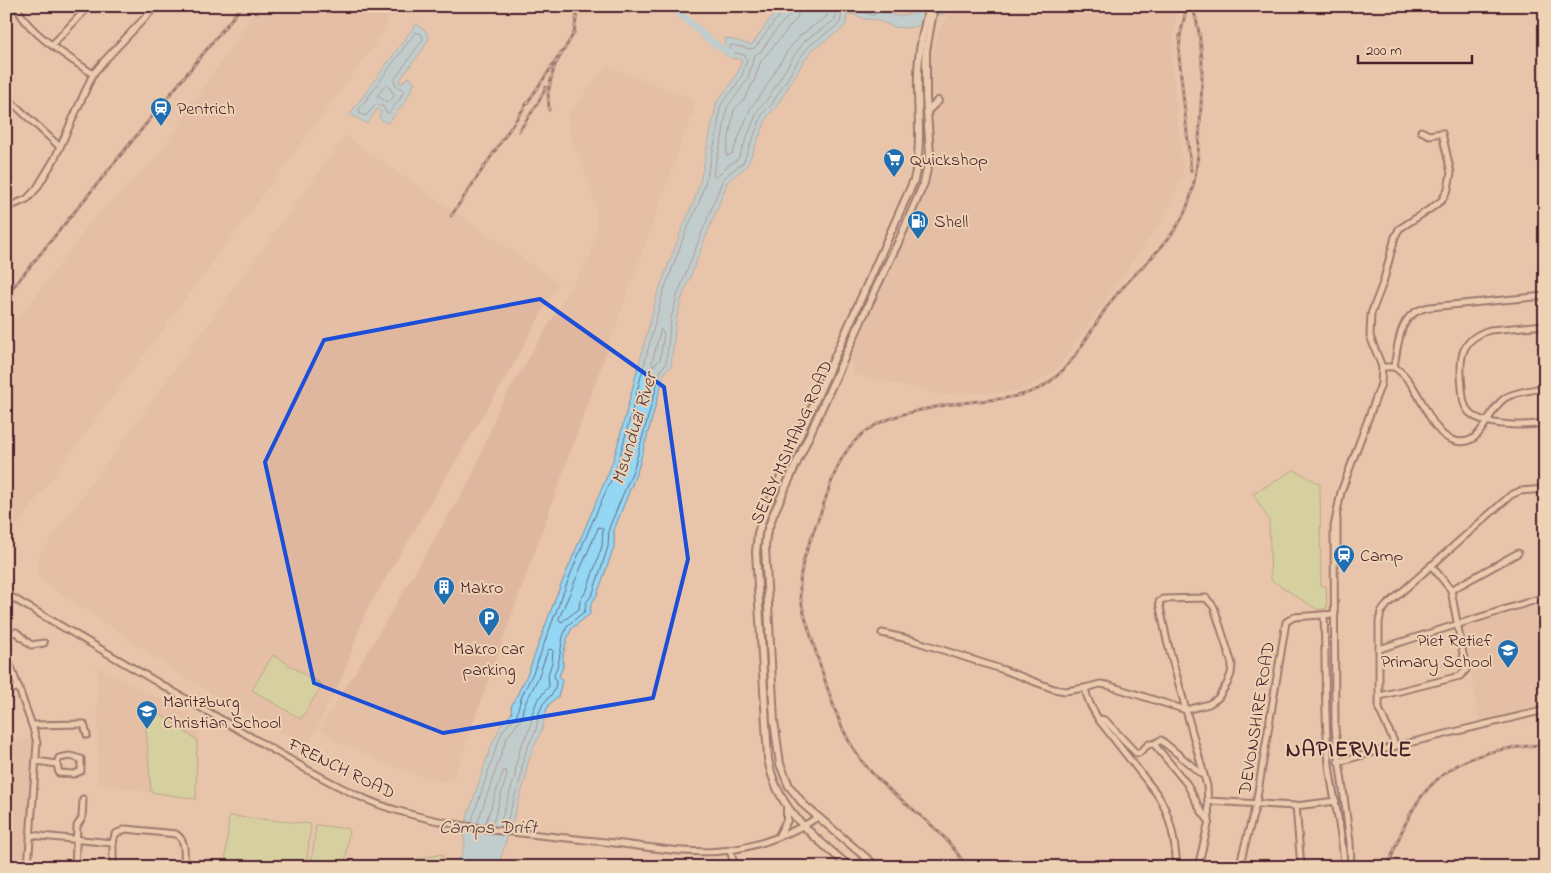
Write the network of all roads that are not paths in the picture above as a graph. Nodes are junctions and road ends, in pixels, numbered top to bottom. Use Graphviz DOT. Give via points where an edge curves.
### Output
graph roads {
  1 [pos="16,6"];
  2 [pos="89,6"];
  3 [pos="156,6"];
  4 [pos="929,6"];
  5 [pos="934,6"];
  6 [pos="926,30"];
  7 [pos="52,45"];
  8 [pos="94,74"];
  9 [pos="926,78"];
  10 [pos="6,97"];
  11 [pos="918,101"];
  12 [pos="938,101"];
  13 [pos="927,111"];
  14 [pos="1421,131"];
  15 [pos="60,147"];
  16 [pos="6,205"];
  17 [pos="1545,296"];
  18 [pos="1545,325"];
  19 [pos="1382,367"];
  20 [pos="1394,367"];
  21 [pos="1545,387"];
  22 [pos="1488,421"];
  23 [pos="1545,423"];
  24 [pos="1545,489"];
  25 [pos="1518,553"];
  26 [pos="1431,565"];
  27 [pos="1451,590"];
  28 [pos="6,594"];
  29 [pos="1545,597"];
  30 [pos="1335,614"];
  31 [pos="1324,615"];
  32 [pos="1458,624"];
  33 [pos="882,633"];
  34 [pos="6,634"];
  35 [pos="44,643"];
  36 [pos="1379,649"];
  37 [pos="6,653"];
  38 [pos="19,687"];
  39 [pos="1085,688"];
  40 [pos="6,691"];
  41 [pos="1380,696"];
  42 [pos="1186,710"];
  43 [pos="1545,710"];
  44 [pos="1099,720"];
  45 [pos="32,725"];
  46 [pos="87,735"];
  47 [pos="1154,744"];
  48 [pos="1396,746"];
  49 [pos="36,761"];
  50 [pos="1338,762"];
  51 [pos="58,764"];
  52 [pos="1204,776"];
  53 [pos="83,799"];
  54 [pos="1209,801"];
  55 [pos="1336,801"];
  56 [pos="1256,804"];
  57 [pos="1296,806"];
  58 [pos="788,808"];
  59 [pos="818,818"];
  60 [pos="1209,820"];
  61 [pos="803,827"];
  62 [pos="30,835"];
  63 [pos="779,836"];
  64 [pos="77,840"];
  65 [pos="113,843"];
  66 [pos="730,850"];
  67 [pos="28,867"];
  68 [pos="74,867"];
  69 [pos="113,867"];
  70 [pos="184,867"];
  71 [pos="734,867"];
  72 [pos="850,867"];
  73 [pos="877,867"];
  74 [pos="1177,867"];
  75 [pos="1198,867"];
  76 [pos="1239,867"];
  77 [pos="1300,867"];
  78 [pos="1344,867"];
  79 [pos="1351,867"];
  1 -- 7 [label="street" via="24,19"];
  2 -- 7 [label="street"];
  3 -- 8 [label="street"];
  4 -- 6 [label="main road, SELBY MSIMANG ROAD"];
  5 -- 6 [label="main road, SELBY MSIMANG ROAD"];
  6 -- 9 [label="main road, SELBY MSIMANG ROAD"];
  6 -- 11 [label="main road, SELBY MSIMANG ROAD" via="918,70"];
  7 -- 8 [label="street"];
  8 -- 15 [label="street"];
  9 -- 11 [label="main road"];
  9 -- 13 [label="main road, SELBY MSIMANG ROAD"];
  10 -- 15 [label="street"];
  11 -- 58 [label="main road, SELBY MSIMANG ROAD" via="920,154 914,180 758,533 756,567 768,759 774,782"];
  12 -- 13 [label="main road"];
  13 -- 59 [label="main road, SELBY MSIMANG ROAD" via="930,155 924,183 766,535 764,558 778,754 789,786"];
  14 -- 19 [label="street" via="1429,135 1442,133 1451,173 1442,200 1399,229 1395,237 1371,314 1370,336"];
  15 -- 16 [label="street" via="31,195 20,203"];
  17 -- 20 [label="street" via="1416,310 1403,324"];
  18 -- 22 [label="street" via="1490,330 1475,337 1464,349 1460,365 1465,406 1473,416"];
  19 -- 20 [label="street"];
  19 -- 30 [label="street" via="1381,384 1344,484 1336,515 1333,536"];
  20 -- 22 [label="street" via="1408,379 1447,438 1468,440"];
  21 -- 22 [label="street" via="1502,400"];
  22 -- 23 [label="street" via="1518,425"];
  24 -- 26 [label="street" via="1511,495"];
  25 -- 27 [label="street"];
  26 -- 27 [label="street"];
  26 -- 36 [label="street" via="1381,612"];
  27 -- 32 [label="street"];
  28 -- 66 [label="street, FRENCH ROAD" via="369,801 447,823 691,851"];
  29 -- 32 [label="street"];
  30 -- 31 [label="street, DEVONSHIRE ROAD"];
  30 -- 50 [label="street"];
  31 -- 55 [label="street" via="1328,742"];
  31 -- 56 [label="street, DEVONSHIRE ROAD" via="1294,617 1286,622"];
  32 -- 36 [label="street"];
  32 -- 41 [label="street" via="1467,667 1464,674"];
  33 -- 39 [label="street" via="912,640 1054,689"];
  34 -- 35 [label="street" via="16,632 31,645"];
  36 -- 41 [label="street"];
  37 -- 38 [label="street"];
  38 -- 40 [label="street"];
  38 -- 45 [label="street"];
  39 -- 42 [label="street" via="1107,685"];
  39 -- 44 [label="street"];
  41 -- 48 [label="street" via="1381,716"];
  42 -- 42 [label="street" via="1159,602 1166,598 1206,598 1214,607 1232,669 1218,698"];
  42 -- 52 [label="street"];
  43 -- 48 [label="street"];
  44 -- 47 [label="street" via="1106,721 1136,753"];
  44 -- 74 [label="street" via="1165,807"];
  45 -- 46 [label="street" via="84,724"];
  45 -- 49 [label="street" via="37,744"];
  47 -- 52 [label="street" via="1161,740"];
  47 -- 60 [label="street" via="1182,777"];
  48 -- 50 [label="street"];
  49 -- 51 [label="street"];
  49 -- 62 [label="street"];
  50 -- 79 [label="street"];
  51 -- 51 [label="street" via="62,757 79,758 81,771 59,773"];
  52 -- 54 [label="street"];
  53 -- 64 [label="street"];
  54 -- 56 [label="street"];
  54 -- 60 [label="street"];
  55 -- 57 [label="street"];
  55 -- 78 [label="street"];
  56 -- 57 [label="street"];
  56 -- 76 [label="street, DEVONSHIRE ROAD"];
  57 -- 77 [label="street"];
  58 -- 61 [label="main road, SELBY MSIMANG ROAD"];
  58 -- 63 [label="main road" via="787,820"];
  59 -- 61 [label="street, FRENCH ROAD"];
  59 -- 73 [label="main road, SELBY MSIMANG ROAD"];
  60 -- 75 [label="street"];
  61 -- 63 [label="street, FRENCH ROAD"];
  61 -- 72 [label="main road, SELBY MSIMANG ROAD"];
  62 -- 64 [label="street"];
  62 -- 67 [label="street"];
  63 -- 66 [label="street, FRENCH ROAD"];
  64 -- 65 [label="street"];
  64 -- 68 [label="street"];
  65 -- 69 [label="street"];
  65 -- 70 [label="street" via="115,834 126,829 176,834 184,844"];
  66 -- 71 [label="street"];
}
